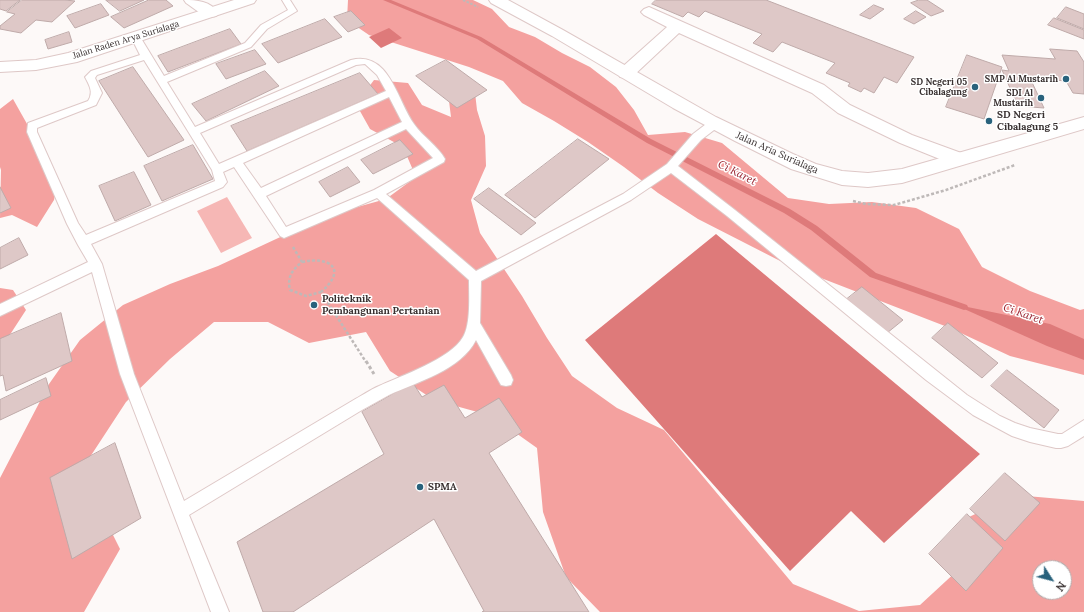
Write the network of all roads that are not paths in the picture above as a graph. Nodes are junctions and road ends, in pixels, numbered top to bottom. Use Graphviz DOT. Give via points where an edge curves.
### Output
graph roads {
  1 [pos="191,0"];
  2 [pos="249,0"];
  3 [pos="286,0"];
  4 [pos="496,0"];
  5 [pos="649,12"];
  6 [pos="211,13"];
  7 [pos="677,26"];
  8 [pos="136,37"];
  9 [pos="146,56"];
  10 [pos="0,67"];
  11 [pos="626,73"];
  12 [pos="161,81"];
  13 [pos="392,92"];
  14 [pos="1084,123"];
  15 [pos="408,124"];
  16 [pos="714,124"];
  17 [pos="193,132"];
  18 [pos="957,159"];
  19 [pos="237,162"];
  20 [pos="674,165"];
  21 [pos="217,170"];
  22 [pos="378,193"];
  23 [pos="259,194"];
  24 [pos="82,242"];
  25 [pos="96,264"];
  26 [pos="476,278"];
  27 [pos="0,310"];
  28 [pos="473,323"];
  29 [pos="506,380"];
  30 [pos="1084,427"];
  31 [pos="180,512"];
  32 [pos="220,612"];
  1 -- 6 [label="main road"];
  2 -- 6 [label="main road, Jalan Raden Arya Surialaga"];
  3 -- 12 [label="lane" via="293,10 264,27 248,45"];
  4 -- 11 [label="main road, Jalan Aria Surialaga"];
  5 -- 7 [label="main road"];
  6 -- 8 [label="main road, Jalan Raden Arya Surialaga"];
  7 -- 11 [label="main road"];
  7 -- 18 [label="main road" via="818,89 833,102 906,139"];
  8 -- 9 [label="lane"];
  8 -- 10 [label="main road, Jalan Raden Arya Surialaga" via="70,58 36,65"];
  9 -- 12 [label="lane"];
  9 -- 24 [label="lane" via="94,73 90,77 97,98 92,103 32,126 32,132"];
  11 -- 16 [label="main road, Jalan Aria Surialaga"];
  12 -- 17 [label="lane"];
  13 -- 15 [label="lane"];
  13 -- 17 [label="lane" via="370,62 360,61"];
  13 -- 19 [label="lane"];
  14 -- 18 [label="main road, Jalan Aria Surialaga"];
  15 -- 22 [label="lane" via="440,159"];
  15 -- 23 [label="lane"];
  16 -- 18 [label="main road, Jalan Aria Surialaga" via="810,170 857,180 882,180 902,176"];
  16 -- 20 [label="lane" via="697,137"];
  17 -- 21 [label="lane"];
  19 -- 21 [label="lane"];
  19 -- 23 [label="lane"];
  20 -- 26 [label="lane" via="626,197"];
  20 -- 30 [label="lane" via="916,364 989,417 1035,438 1062,441"];
  21 -- 24 [label="lane" via="222,182 219,184"];
  22 -- 23 [label="lane" via="284,233"];
  22 -- 26 [label="lane"];
  24 -- 25 [label="lane"];
  25 -- 27 [label="lane"];
  25 -- 31 [label="lane" via="127,374"];
  26 -- 28 [label="lane"];
  28 -- 29 [label="lane"];
  28 -- 31 [label="lane" via="467,343 452,355 296,441"];
  31 -- 32 [label="lane"];
}
